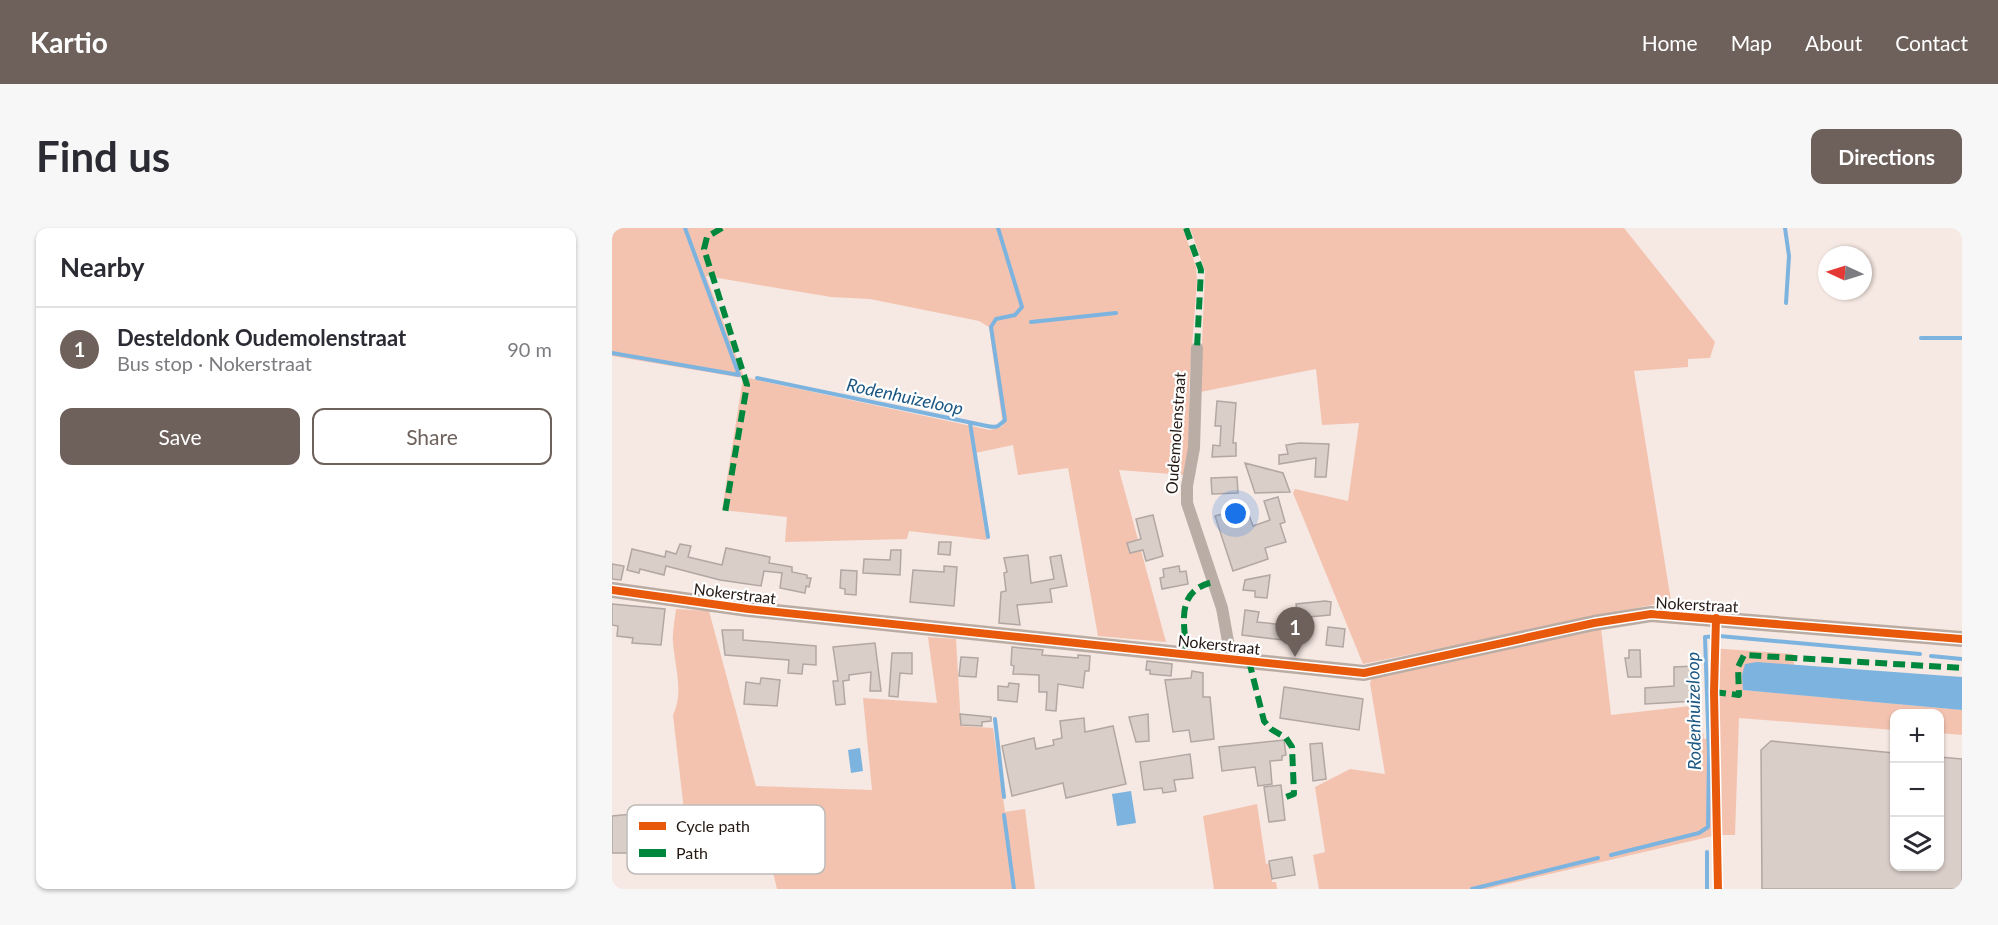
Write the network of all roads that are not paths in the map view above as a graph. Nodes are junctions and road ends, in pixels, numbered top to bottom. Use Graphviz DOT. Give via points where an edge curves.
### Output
graph roads {
  1 [pos="1197,348"];
  2 [pos="612,590"];
  3 [pos="1962,639"];
  4 [pos="1231,658"];
  1 -- 4 [label="street, Oudemolenstraat" via="1194,448 1187,503 1222,608"];
  2 -- 4 [label="street, Nokerstraat" via="748,609"];
  3 -- 4 [label="street, Nokerstraat" via="1651,614 1364,673"];
}
